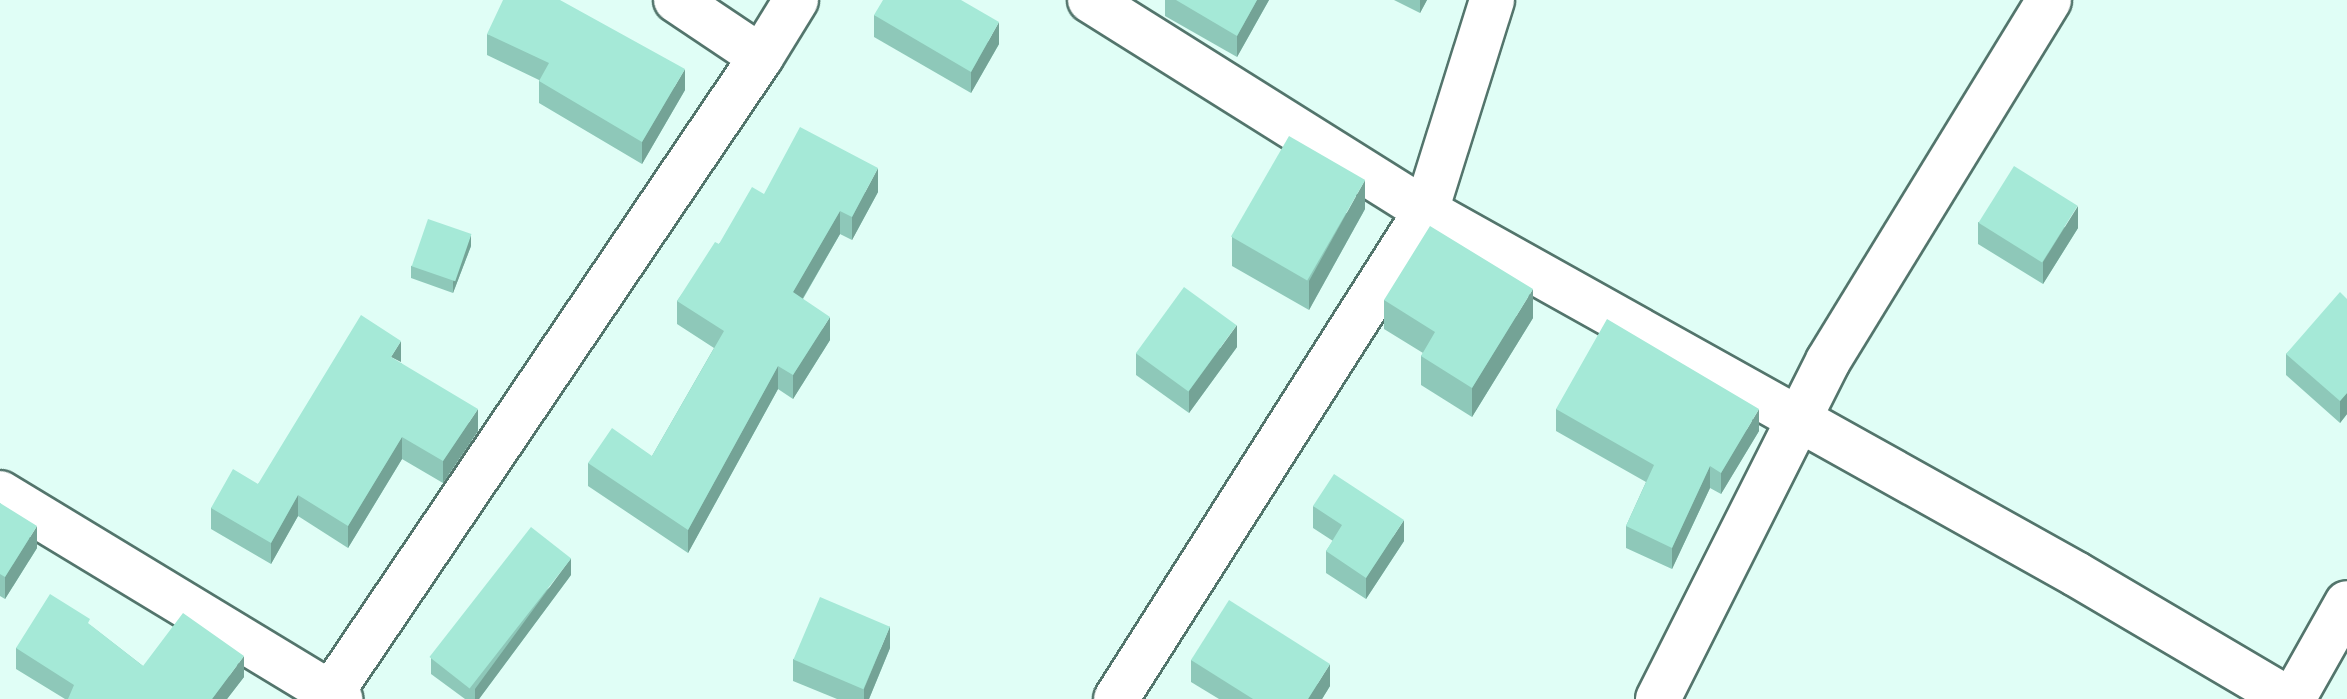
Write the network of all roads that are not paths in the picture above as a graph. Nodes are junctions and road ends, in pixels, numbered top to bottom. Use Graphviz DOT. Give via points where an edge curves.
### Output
graph roads {
  1 [pos="676,0"];
  2 [pos="796,0"];
  3 [pos="1090,0"];
  4 [pos="1492,0"];
  5 [pos="2049,0"];
  6 [pos="761,57"];
  7 [pos="1426,211"];
  8 [pos="1797,421"];
  9 [pos="0,493"];
  10 [pos="2347,603"];
  11 [pos="333,697"];
  12 [pos="1116,699"];
  13 [pos="1658,699"];
  14 [pos="2290,699"];
  1 -- 6 [label="street"];
  2 -- 6 [label="street"];
  3 -- 7 [label="street"];
  4 -- 7 [label="street"];
  5 -- 8 [label="street" via="1828,361"];
  6 -- 11 [label="street"];
  7 -- 8 [label="street"];
  7 -- 12 [label="street"];
  8 -- 13 [label="street"];
  8 -- 14 [label="street"];
  9 -- 11 [label="street"];
  10 -- 14 [label="street"];
}
